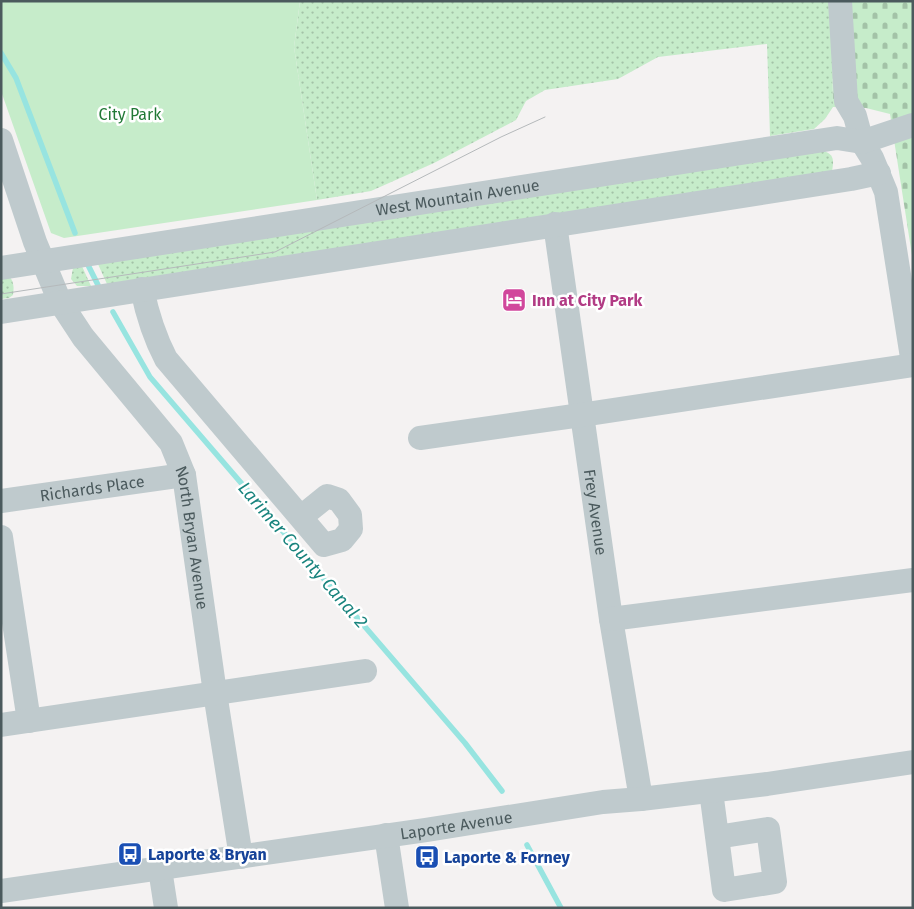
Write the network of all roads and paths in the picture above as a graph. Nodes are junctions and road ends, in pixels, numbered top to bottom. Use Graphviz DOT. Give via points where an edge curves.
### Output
graph roads {
  1 [pos="840,1"];
  2 [pos="913,125"];
  3 [pos="862,142"];
  4 [pos="2,143"];
  5 [pos="879,173"];
  6 [pos="555,224"];
  7 [pos="43,262"];
  8 [pos="1,268"];
  9 [pos="142,289"];
  10 [pos="60,302"];
  11 [pos="1,312"];
  12 [pos="913,364"];
  13 [pos="581,415"];
  14 [pos="420,438"];
  15 [pos="184,475"];
  16 [pos="1,501"];
  17 [pos="301,517"];
  18 [pos="1,537"];
  19 [pos="913,580"];
  20 [pos="611,619"];
  21 [pos="365,671"];
  22 [pos="215,693"];
  23 [pos="29,721"];
  24 [pos="1,725"];
  25 [pos="913,762"];
  26 [pos="711,791"];
  27 [pos="640,799"];
  28 [pos="386,835"];
  29 [pos="717,837"];
  30 [pos="241,857"];
  31 [pos="160,869"];
  32 [pos="1,891"];
  33 [pos="166,908"];
  34 [pos="397,908"];
  1 -- 3 [label="street" via="846,100 855,116"];
  2 -- 3 [label="street, West Mountain Avenue"];
  3 -- 5 [label="street"];
  3 -- 7 [label="street, West Mountain Avenue" via="837,138"];
  4 -- 7 [label="street, North Bryan Avenue"];
  5 -- 6 [label="street"];
  5 -- 12 [label="street" via="886,192"];
  6 -- 9 [label="street"];
  6 -- 13 [label="street, Frey Avenue"];
  7 -- 8 [label="street, West Mountain Avenue"];
  7 -- 10 [label="street, North Bryan Avenue"];
  9 -- 10 [label="street"];
  9 -- 17 [label="street" via="166,359"];
  10 -- 11 [label="street"];
  10 -- 15 [label="street, North Bryan Avenue" via="83,337 171,443"];
  12 -- 13 [label="street"];
  13 -- 14 [label="street"];
  13 -- 20 [label="street, Frey Avenue"];
  15 -- 16 [label="street, Richards Place"];
  15 -- 22 [label="street, North Bryan Avenue"];
  18 -- 23 [label="street"];
  19 -- 20 [label="street"];
  20 -- 27 [label="street, Frey Avenue"];
  21 -- 22 [label="street"];
  22 -- 23 [label="street"];
  22 -- 30 [label="street, North Bryan Avenue"];
  23 -- 24 [label="street"];
  25 -- 26 [label="street, Laporte Avenue"];
  26 -- 27 [label="street, Laporte Avenue"];
  26 -- 29 [label="street"];
  27 -- 28 [label="street, Laporte Avenue"];
  28 -- 30 [label="street, Laporte Avenue"];
  28 -- 34 [label="street"];
  29 -- 29 [label="street" via="768,829 775,882 724,890"];
  30 -- 31 [label="street, Laporte Avenue"];
  31 -- 32 [label="street, Laporte Avenue"];
  31 -- 33 [label="street"];
}
